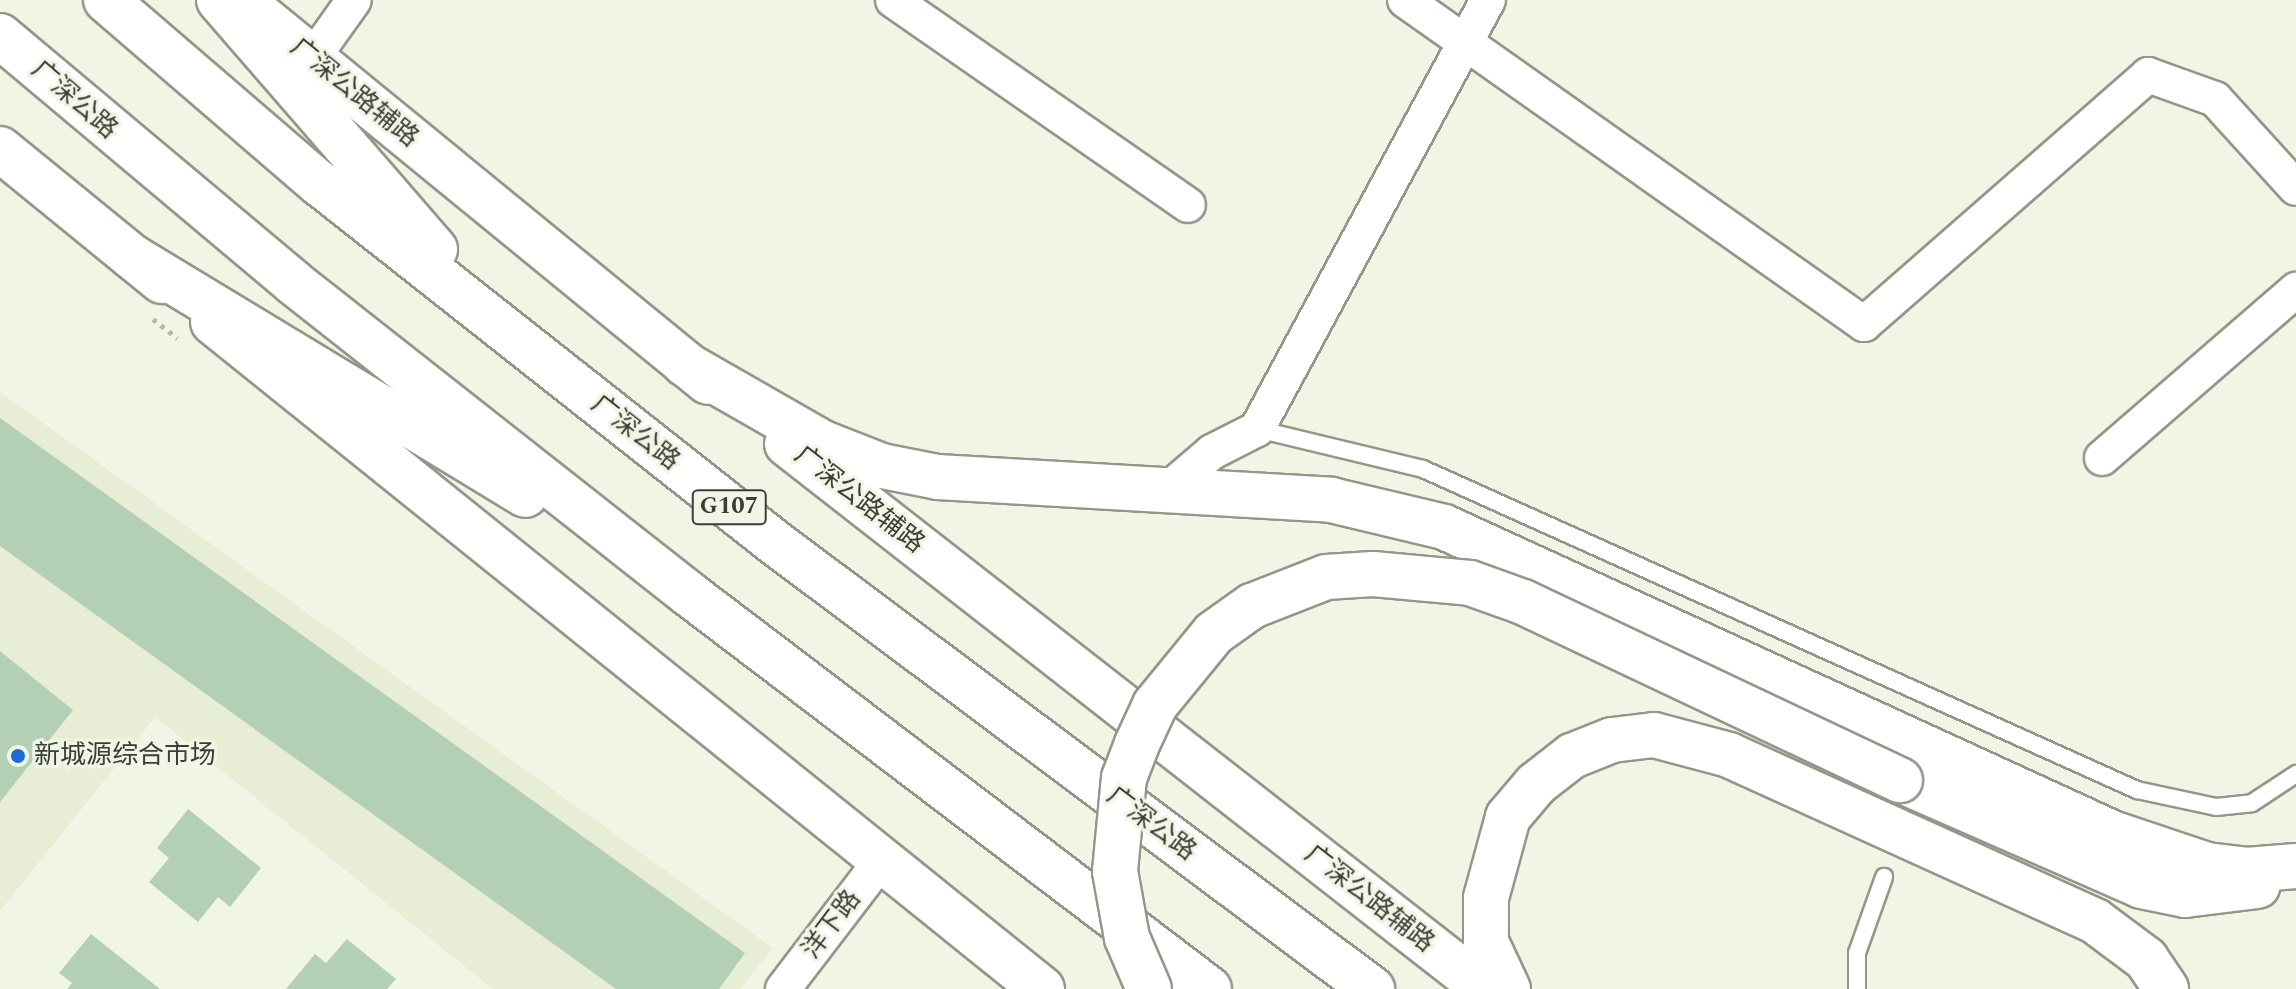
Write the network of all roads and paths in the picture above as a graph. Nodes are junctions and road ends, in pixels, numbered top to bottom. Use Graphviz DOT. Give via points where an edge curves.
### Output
graph roads {
  1 [pos="106,0"];
  2 [pos="219,0"];
  3 [pos="241,0"];
  4 [pos="354,0"];
  5 [pos="893,0"];
  6 [pos="1405,0"];
  7 [pos="1488,0"];
  8 [pos="0,36"];
  9 [pos="1462,39"];
  10 [pos="312,59"];
  11 [pos="0,149"];
  12 [pos="2296,188"];
  13 [pos="1188,205"];
  14 [pos="131,256"];
  15 [pos="2296,290"];
  16 [pos="504,329"];
  17 [pos="685,364"];
  18 [pos="1257,429"];
  19 [pos="2102,458"];
  20 [pos="1170,488"];
  21 [pos="689,594"];
  22 [pos="2296,774"];
  23 [pos="881,861"];
  24 [pos="2296,868"];
  25 [pos="1884,877"];
  26 [pos="783,989"];
  27 [pos="1042,989"];
  28 [pos="1149,989"];
  29 [pos="1209,989"];
  30 [pos="1372,989"];
  31 [pos="1485,989"];
  32 [pos="1508,989"];
  33 [pos="1857,989"];
  34 [pos="2166,989"];
  1 -- 16 [label="main road, 广深公路 / G107" via="319,183"];
  2 -- 16 [label="main road"];
  3 -- 10 [label="main road, 广深公路辅路"];
  4 -- 10 [label="street"];
  5 -- 13 [label="street"];
  6 -- 9 [label="street"];
  7 -- 9 [label="street"];
  8 -- 21 [label="main road, 广深公路" via="269,263"];
  9 -- 12 [label="street" via="1864,324 2148,75 2215,99"];
  9 -- 18 [label="street"];
  10 -- 17 [label="main road, 广深公路辅路"];
  11 -- 14 [label="main road"];
  14 -- 21 [label="main road"];
  14 -- 23 [label="main road"];
  15 -- 19 [label="street"];
  16 -- 30 [label="main road, 广深公路 / G107" via="774,542"];
  17 -- 20 [label="main road" via="823,443 882,466 938,477"];
  17 -- 31 [label="main road, 广深公路辅路"];
  18 -- 20 [label="street" via="1212,452"];
  18 -- 22 [label="lane" via="1423,469 2137,790 2216,807 2252,803"];
  20 -- 24 [label="main road" via="1331,500 1444,527 2112,833 2207,865"];
  21 -- 29 [label="main road, 广深公路"];
  23 -- 26 [label="street, 洋下路"];
  23 -- 27 [label="main road"];
  24 -- 28 [label="main road, bridge" via="2230,893 2185,895 2141,886 1484,588 1417,576 1326,577 1252,606 1214,633 1155,705 1137,744 1124,778 1115,871 1127,938"];
  25 -- 33 [label="lane" via="1857,953"];
  32 -- 34 [label="main road" via="1486,942 1486,898 1508,817 1536,784 1572,756 1612,740 1654,735 1729,755 2095,921 2146,959"];
}
